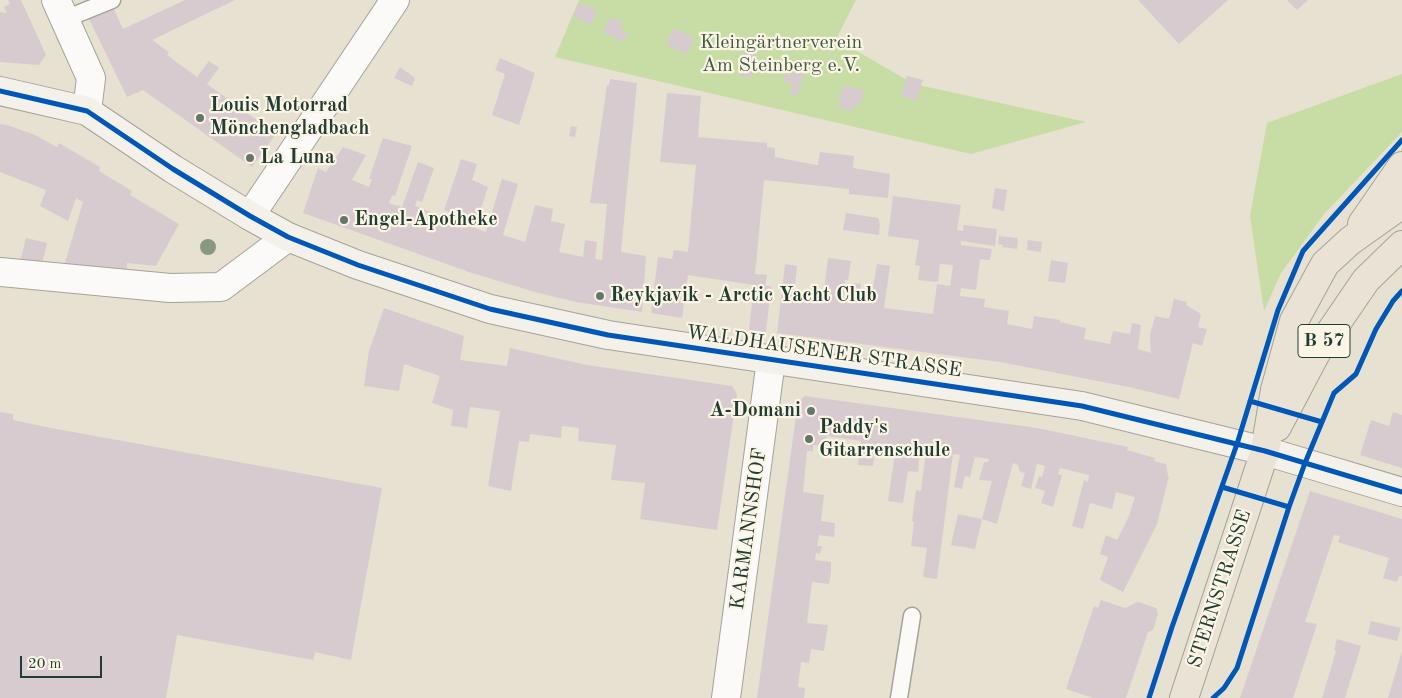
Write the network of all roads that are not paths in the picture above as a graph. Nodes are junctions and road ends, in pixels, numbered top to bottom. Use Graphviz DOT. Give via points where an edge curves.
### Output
graph roads {
  1 [pos="112,0"];
  2 [pos="395,0"];
  3 [pos="60,10"];
  4 [pos="0,91"];
  5 [pos="87,111"];
  6 [pos="1402,166"];
  7 [pos="1402,204"];
  8 [pos="250,216"];
  9 [pos="288,237"];
  10 [pos="1350,241"];
  11 [pos="1402,245"];
  12 [pos="0,272"];
  13 [pos="771,360"];
  14 [pos="1265,451"];
  15 [pos="1402,492"];
  16 [pos="912,616"];
  17 [pos="726,698"];
  18 [pos="898,698"];
  19 [pos="1184,698"];
  1 -- 3 [label="lane"];
  2 -- 8 [label="street"];
  3 -- 5 [label="street" via="91,78"];
  4 -- 5 [label="street"];
  5 -- 8 [label="street, WALDHAUSENER STRASSE"];
  6 -- 10 [label="main road"];
  7 -- 10 [label="main road, B 57"];
  8 -- 9 [label="street, WALDHAUSENER STRASSE"];
  9 -- 12 [label="street" via="221,287 170,288"];
  9 -- 13 [label="street, WALDHAUSENER STRASSE" via="358,265 490,309 608,335"];
  10 -- 14 [label="main road, B 57" via="1326,264 1294,321 1275,390"];
  11 -- 14 [label="main road, B 57" via="1366,280 1316,353"];
  13 -- 14 [label="street, WALDHAUSENER STRASSE" via="1082,406"];
  13 -- 17 [label="street, KARMANNSHOF"];
  14 -- 15 [label="street, WALDHAUSENER STRASSE"];
  14 -- 19 [label="main road, STERNSTRASSE / B 57"];
  16 -- 18 [label="lane"];
}
